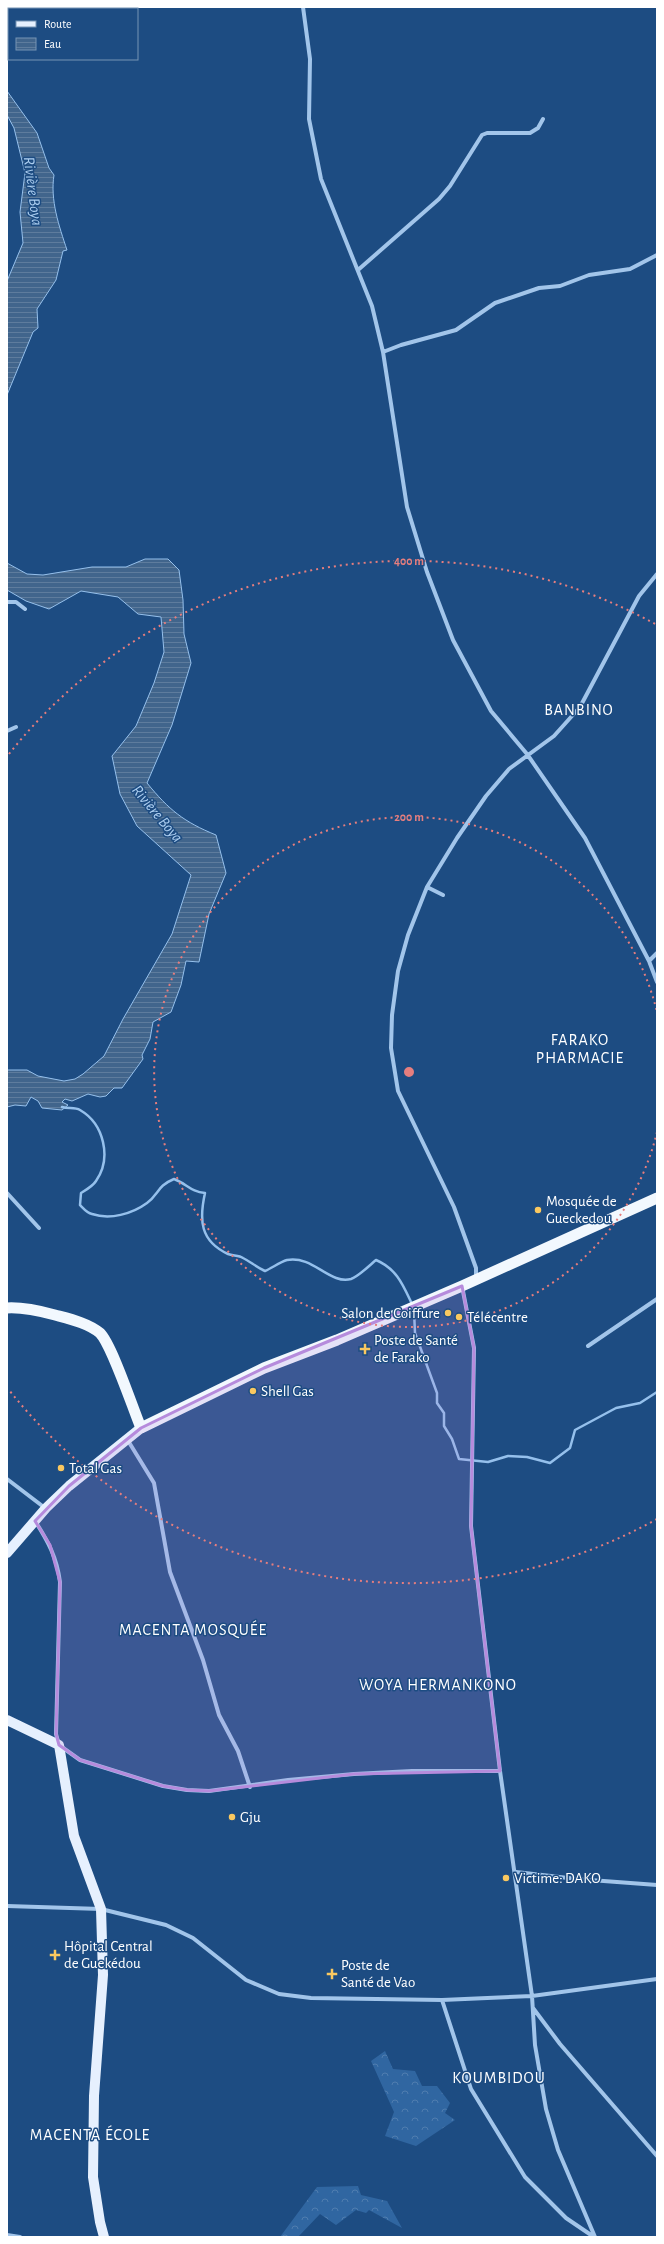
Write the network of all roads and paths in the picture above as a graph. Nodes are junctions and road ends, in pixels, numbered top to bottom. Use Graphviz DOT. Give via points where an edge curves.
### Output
graph roads {
  1 [pos="303,7"];
  2 [pos="543,120"];
  3 [pos="657,255"];
  4 [pos="358,270"];
  5 [pos="382,352"];
  6 [pos="657,574"];
  7 [pos="7,602"];
  8 [pos="25,609"];
  9 [pos="16,727"];
  10 [pos="7,730"];
  11 [pos="527,754"];
  12 [pos="428,887"];
  13 [pos="443,895"];
  14 [pos="657,953"];
  15 [pos="649,961"];
  16 [pos="657,982"];
  17 [pos="7,1193"];
  18 [pos="657,1198"];
  19 [pos="39,1228"];
  20 [pos="476,1279"];
  21 [pos="462,1286"];
  22 [pos="657,1298"];
  23 [pos="7,1308"];
  24 [pos="588,1346"];
  25 [pos="141,1428"];
  26 [pos="127,1438"];
  27 [pos="7,1479"];
  28 [pos="46,1508"];
  29 [pos="35,1521"];
  30 [pos="7,1552"];
  31 [pos="7,1720"];
  32 [pos="59,1745"];
  33 [pos="500,1771"];
  34 [pos="250,1787"];
  35 [pos="516,1872"];
  36 [pos="657,1885"];
  37 [pos="7,1906"];
  38 [pos="101,1908"];
  39 [pos="657,1979"];
  40 [pos="532,1996"];
  41 [pos="442,2000"];
  42 [pos="533,2008"];
  43 [pos="657,2156"];
  44 [pos="7,2235"];
  45 [pos="20,2237"];
  46 [pos="104,2237"];
  47 [pos="594,2237"];
  1 -- 4 [label="street" via="310,59 309,119 321,179"];
  2 -- 4 [label="street" via="538,128 530,133 482,135 439,199"];
  3 -- 5 [label="street" via="630,269 589,275 560,286 539,288 495,303 456,330"];
  4 -- 5 [label="street" via="372,306"];
  5 -- 11 [label="street" via="407,507 427,572 453,640 491,711"];
  6 -- 11 [label="street" via="639,596 580,707 554,736"];
  7 -- 8 [label="street" via="16,602"];
  9 -- 10 [label="street"];
  11 -- 12 [label="street" via="509,769 486,796"];
  11 -- 15 [label="street" via="585,838"];
  12 -- 13 [label="street"];
  12 -- 20 [label="street" via="408,935 398,971 391,1048 398,1091 454,1206 476,1268"];
  14 -- 15 [label="street"];
  15 -- 16 [label="street"];
  17 -- 19 [label="street"];
  18 -- 20 [label="highway"];
  20 -- 21 [label="highway"];
  21 -- 25 [label="highway" via="337,1340 264,1368"];
  21 -- 33 [label="street" via="474,1348 471,1526"];
  22 -- 24 [label="street"];
  23 -- 25 [label="highway" via="38,1311 67,1319 84,1324 100,1334 109,1346"];
  25 -- 26 [label="main road"];
  26 -- 28 [label="main road"];
  26 -- 34 [label="street" via="154,1483 170,1572 203,1660 219,1715 238,1751"];
  27 -- 28 [label="street"];
  28 -- 29 [label="main road"];
  29 -- 30 [label="main road"];
  29 -- 32 [label="street" via="58,1564 60,1582 56,1734"];
  31 -- 32 [label="main road"];
  32 -- 34 [label="street" via="80,1760 163,1786 208,1791"];
  32 -- 38 [label="main road" via="74,1836"];
  33 -- 34 [label="street" via="354,1774 288,1780"];
  33 -- 35 [label="street"];
  35 -- 36 [label="street"];
  35 -- 40 [label="street"];
  37 -- 38 [label="street"];
  38 -- 41 [label="street" via="166,1925 193,1938 246,1980 279,1994 311,1998"];
  38 -- 46 [label="main road" via="104,1975 94,2096 93,2177"];
  39 -- 40 [label="street"];
  40 -- 41 [label="street"];
  40 -- 42 [label="street"];
  41 -- 47 [label="street" via="471,2089 525,2177 566,2218"];
  42 -- 43 [label="street" via="560,2044"];
  42 -- 47 [label="street" via="535,2045 546,2109 558,2150"];
  44 -- 45 [label="street"];
}
